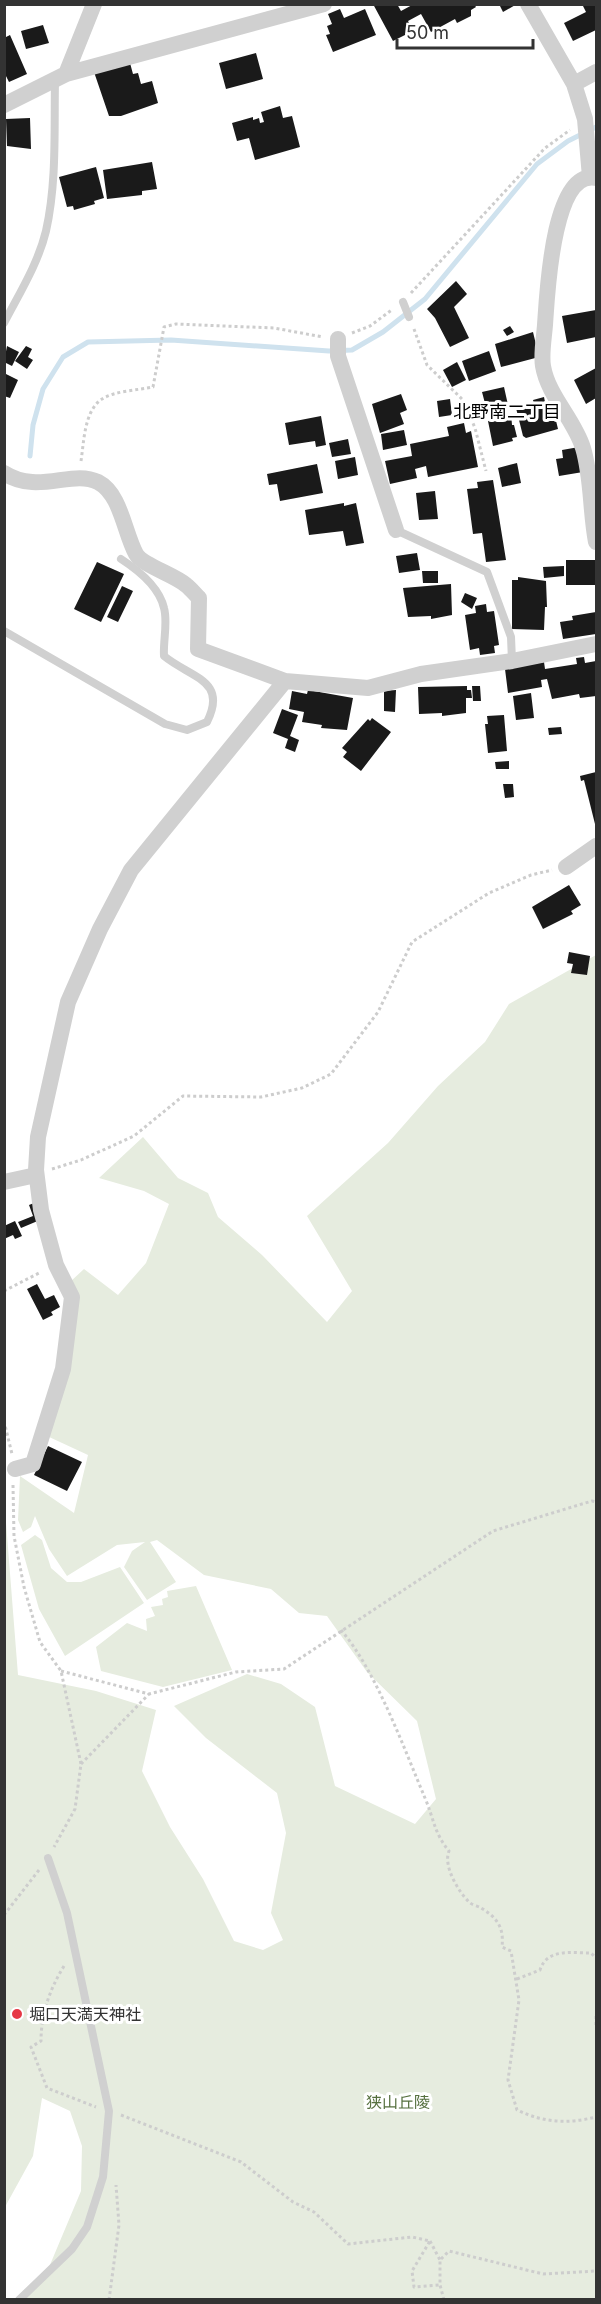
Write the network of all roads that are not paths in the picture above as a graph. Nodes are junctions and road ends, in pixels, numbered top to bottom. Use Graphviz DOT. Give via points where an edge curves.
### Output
graph roads {
  1 [pos="94,4"];
  2 [pos="324,4"];
  3 [pos="528,4"];
  4 [pos="597,72"];
  5 [pos="61,77"];
  6 [pos="574,84"];
  7 [pos="4,105"];
  8 [pos="593,177"];
  9 [pos="403,302"];
  10 [pos="409,317"];
  11 [pos="4,323"];
  12 [pos="338,347"];
  13 [pos="4,473"];
  14 [pos="396,530"];
  15 [pos="597,542"];
  16 [pos="121,559"];
  17 [pos="4,631"];
  18 [pos="597,644"];
  19 [pos="512,660"];
  20 [pos="285,681"];
  21 [pos="597,846"];
  22 [pos="566,867"];
  23 [pos="36,1174"];
  24 [pos="4,1182"];
  25 [pos="15,1468"];
  26 [pos="48,1858"];
  27 [pos="19,2300"];
  1 -- 5 [label="street"];
  2 -- 5 [label="street"];
  3 -- 6 [label="street"];
  4 -- 6 [label="street"];
  5 -- 7 [label="street"];
  5 -- 11 [label="lane" via="46,232"];
  6 -- 8 [label="street" via="585,119"];
  8 -- 15 [label="street" via="577,184 554,232 543,365 548,386 582,445"];
  9 -- 10 [label="lane"];
  12 -- 14 [label="street"];
  13 -- 20 [label="street" via="36,483 79,477 110,491 137,556 186,585 199,598 198,649"];
  14 -- 19 [label="lane" via="487,572 511,637"];
  16 -- 17 [label="lane" via="140,571 164,609 164,656 206,681 214,694 214,707 207,722 187,730 165,724"];
  18 -- 19 [label="street"];
  19 -- 20 [label="street" via="421,674 368,688"];
  20 -- 23 [label="street" via="131,870 100,929 68,1002 38,1137"];
  21 -- 22 [label="street"];
  23 -- 24 [label="street"];
  23 -- 25 [label="street" via="56,1265 72,1297 63,1369 33,1464"];
  26 -- 27 [label="lane" via="67,1913 109,2111 103,2177 87,2227 72,2249"];
}
